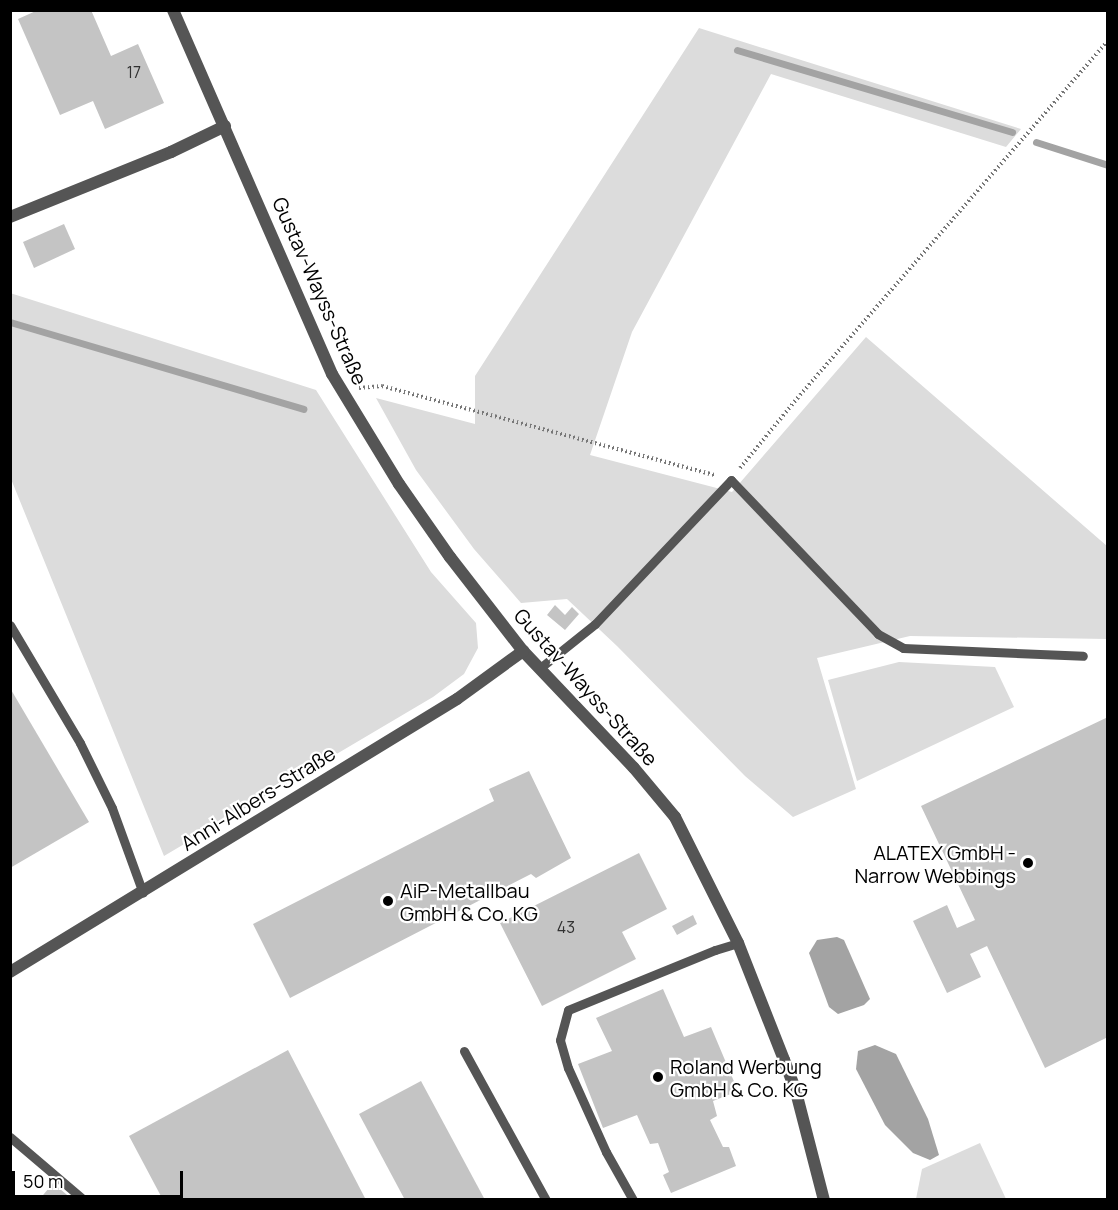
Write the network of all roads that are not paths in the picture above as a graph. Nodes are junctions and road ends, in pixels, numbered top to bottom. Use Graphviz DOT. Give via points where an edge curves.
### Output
graph roads {
  1 [pos="173,10"];
  2 [pos="225,126"];
  3 [pos="10,217"];
  4 [pos="10,625"];
  5 [pos="523,651"];
  6 [pos="1083,656"];
  7 [pos="540,668"];
  8 [pos="143,892"];
  9 [pos="738,943"];
  10 [pos="10,972"];
  11 [pos="464,1051"];
  12 [pos="10,1137"];
  13 [pos="823,1199"];
  14 [pos="84,1200"];
  15 [pos="546,1200"];
  16 [pos="633,1200"];
  1 -- 2 [label="street, Gustav-Wayss-Straße"];
  2 -- 3 [label="street"];
  2 -- 5 [label="street, Gustav-Wayss-Straße" via="332,374 399,484"];
  4 -- 8 [label="lane" via="81,743 112,808"];
  5 -- 7 [label="street, Gustav-Wayss-Straße"];
  5 -- 8 [label="street, Anni-Albers-Straße" via="457,699"];
  6 -- 7 [label="lane" via="903,648 878,634 731,480 595,624"];
  7 -- 9 [label="street, Gustav-Wayss-Straße" via="675,817"];
  8 -- 10 [label="street, Anni-Albers-Straße"];
  9 -- 13 [label="street, Gustav-Wayss-Straße" via="796,1092"];
  9 -- 16 [label="lane" via="568,1010 560,1040 568,1068 606,1152"];
  11 -- 15 [label="lane"];
  12 -- 14 [label="lane"];
}
